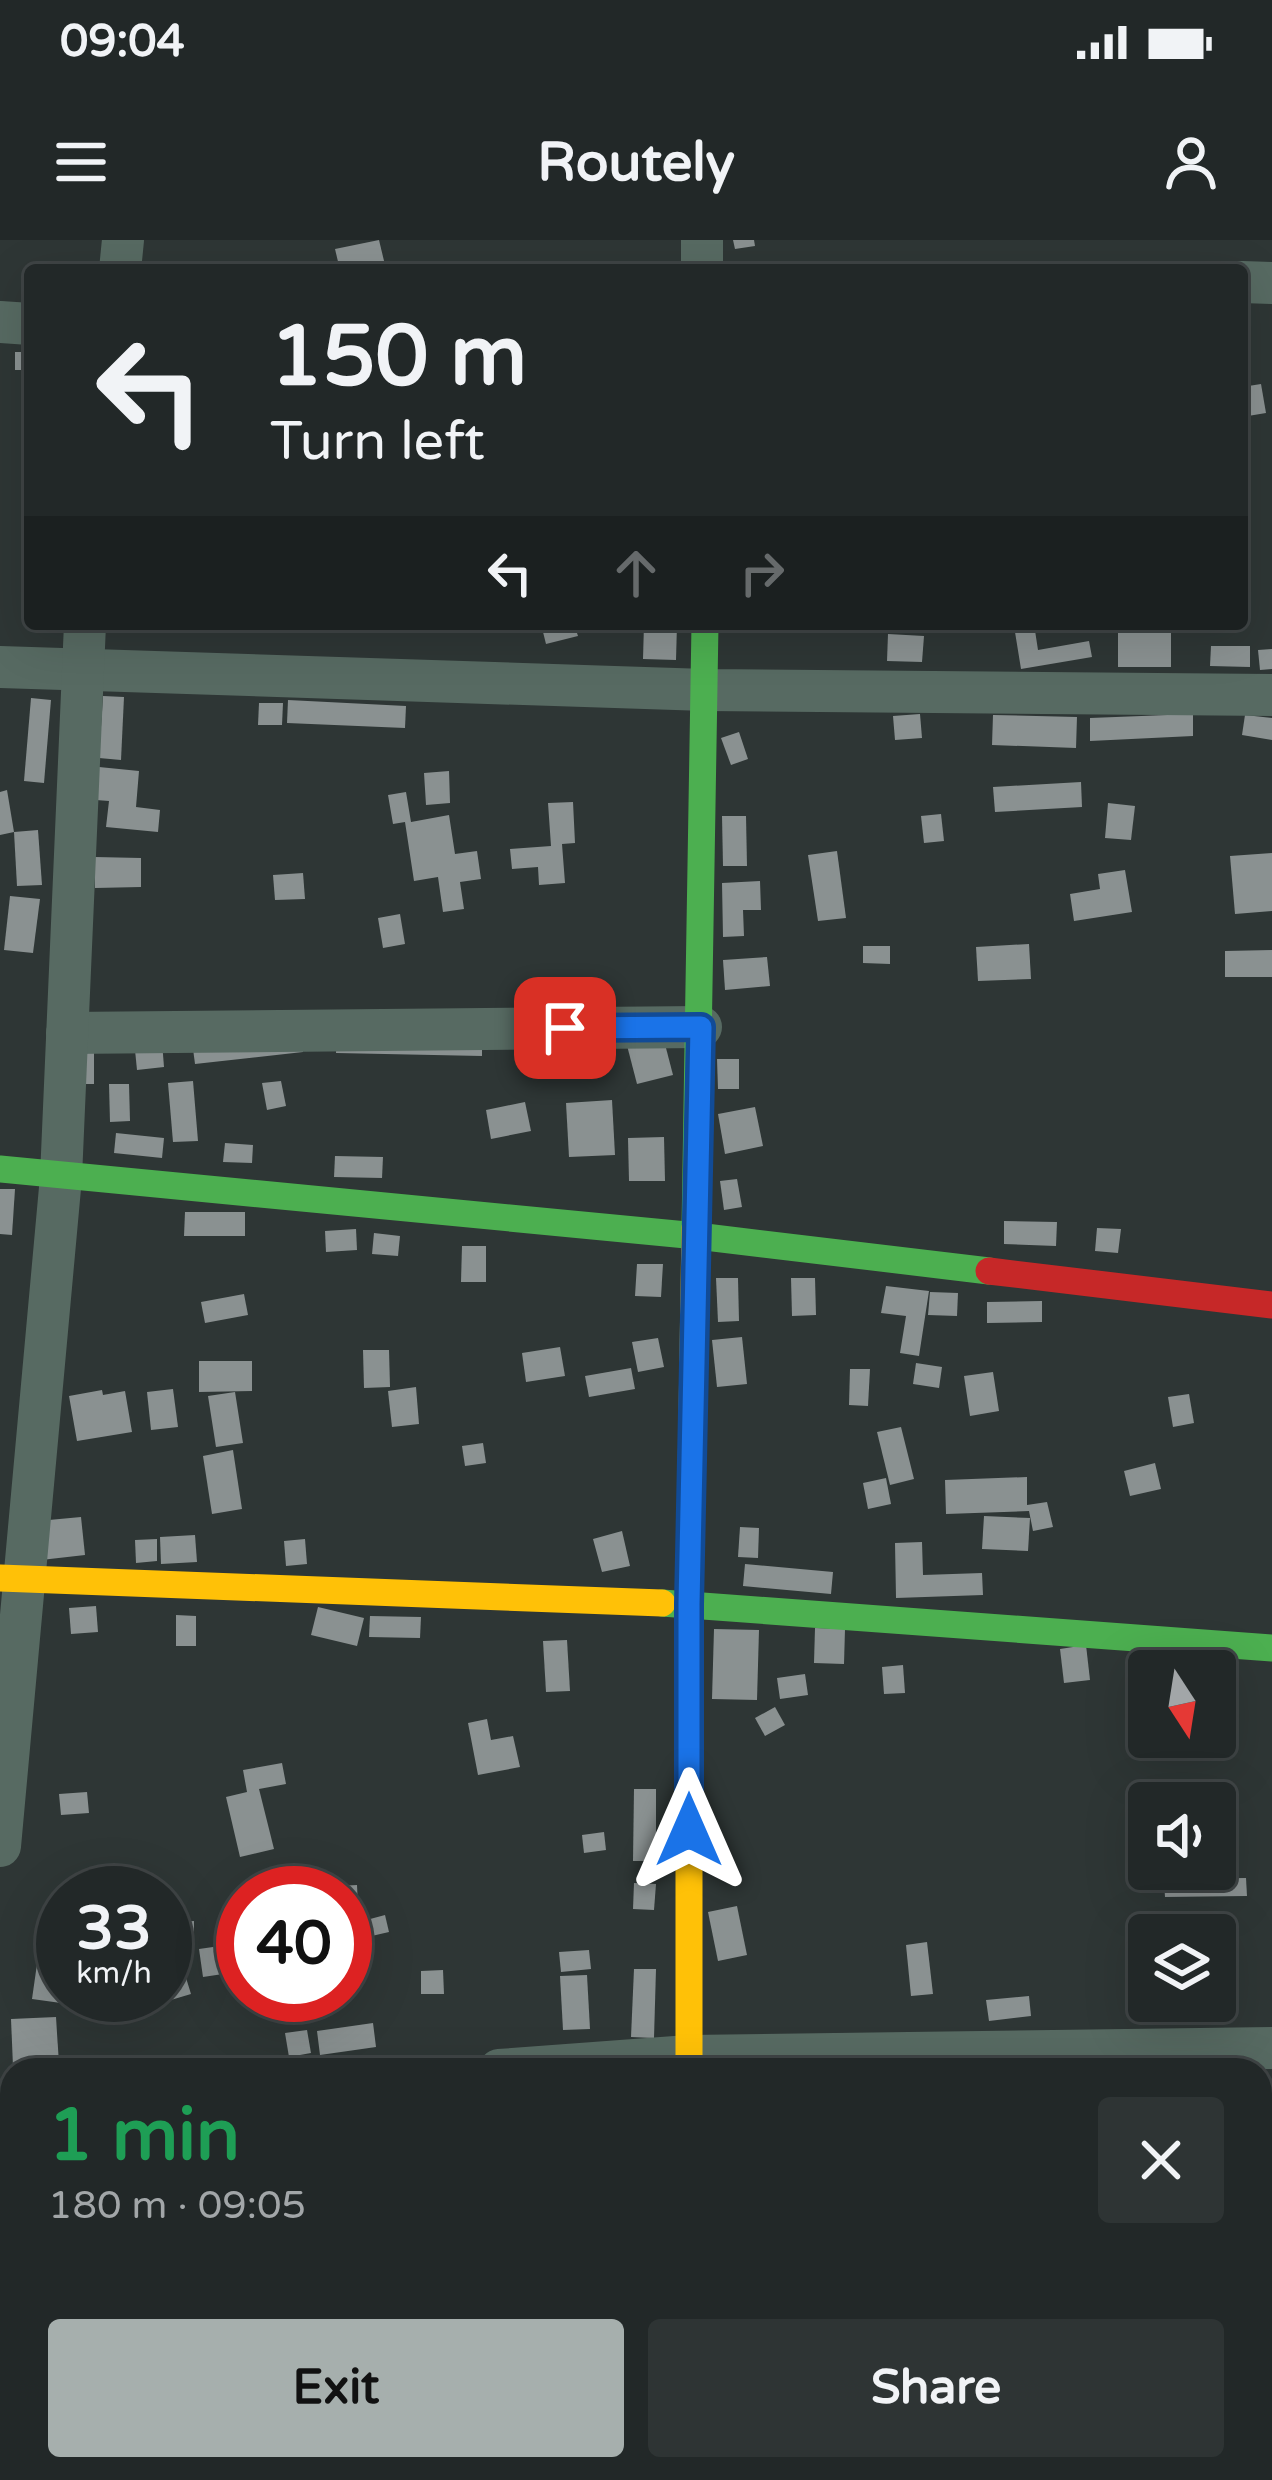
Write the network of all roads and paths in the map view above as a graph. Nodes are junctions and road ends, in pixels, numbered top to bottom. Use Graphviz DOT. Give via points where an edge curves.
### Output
graph roads {
  1 [pos="84,630"];
  2 [pos="706,630"];
  3 [pos="0,667"];
  4 [pos="81,670"];
  5 [pos="706,690"];
  6 [pos="1272,695"];
  7 [pos="701,1027"];
  8 [pos="67,1033"];
  9 [pos="0,1169"];
  10 [pos="61,1177"];
  11 [pos="697,1236"];
  12 [pos="1272,1305"];
  13 [pos="12,1578"];
  14 [pos="689,1604"];
  15 [pos="1272,1648"];
  16 [pos="0,1846"];
  17 [pos="1272,2048"];
  18 [pos="689,2058"];
  19 [pos="883,2058"];
  1 -- 4 [label="street"];
  2 -- 5 [label="street"];
  3 -- 4 [label="street"];
  4 -- 5 [label="street"];
  4 -- 8 [label="street"];
  5 -- 6 [label="street"];
  5 -- 7 [label="street"];
  7 -- 8 [label="street"];
  7 -- 11 [label="street"];
  8 -- 10 [label="street"];
  9 -- 10 [label="street"];
  10 -- 11 [label="street"];
  10 -- 13 [label="street"];
  11 -- 12 [label="street"];
  11 -- 14 [label="street"];
  13 -- 14 [label="street"];
  13 -- 16 [label="street"];
  14 -- 15 [label="street"];
  14 -- 18 [label="street"];
  17 -- 19 [label="street"];
}
